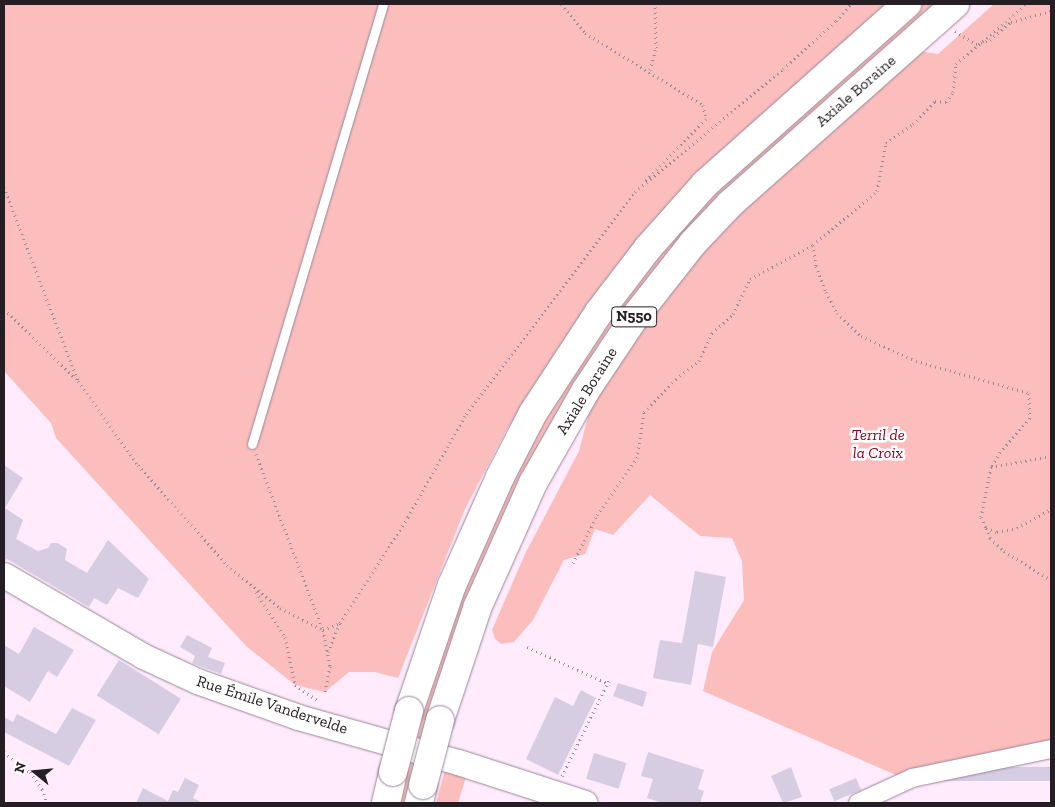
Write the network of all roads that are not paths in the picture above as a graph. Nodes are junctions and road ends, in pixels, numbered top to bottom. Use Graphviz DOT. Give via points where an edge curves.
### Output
graph roads {
  1 [pos="383,4"];
  2 [pos="907,4"];
  3 [pos="955,4"];
  4 [pos="252,444"];
  5 [pos="4,575"];
  6 [pos="1051,749"];
  7 [pos="421,794"];
  8 [pos="556,798"];
  9 [pos="386,803"];
  10 [pos="585,803"];
  11 [pos="858,803"];
  1 -- 4 [label="lane"];
  2 -- 9 [label="highway, Axiale Boraine / N550, bridge" via="705,184 648,248 599,312 533,412 452,585 409,711"];
  3 -- 7 [label="highway, Axiale Boraine / N550, bridge" via="730,204 687,250 634,318 586,390 534,483 478,606 440,720"];
  5 -- 8 [label="street, Rue Émile Vandervelde" via="142,656 197,681 298,717 458,762"];
  6 -- 11 [label="street" via="912,778"];
  8 -- 10 [label="street, Rue Émile Vandervelde"];
}
